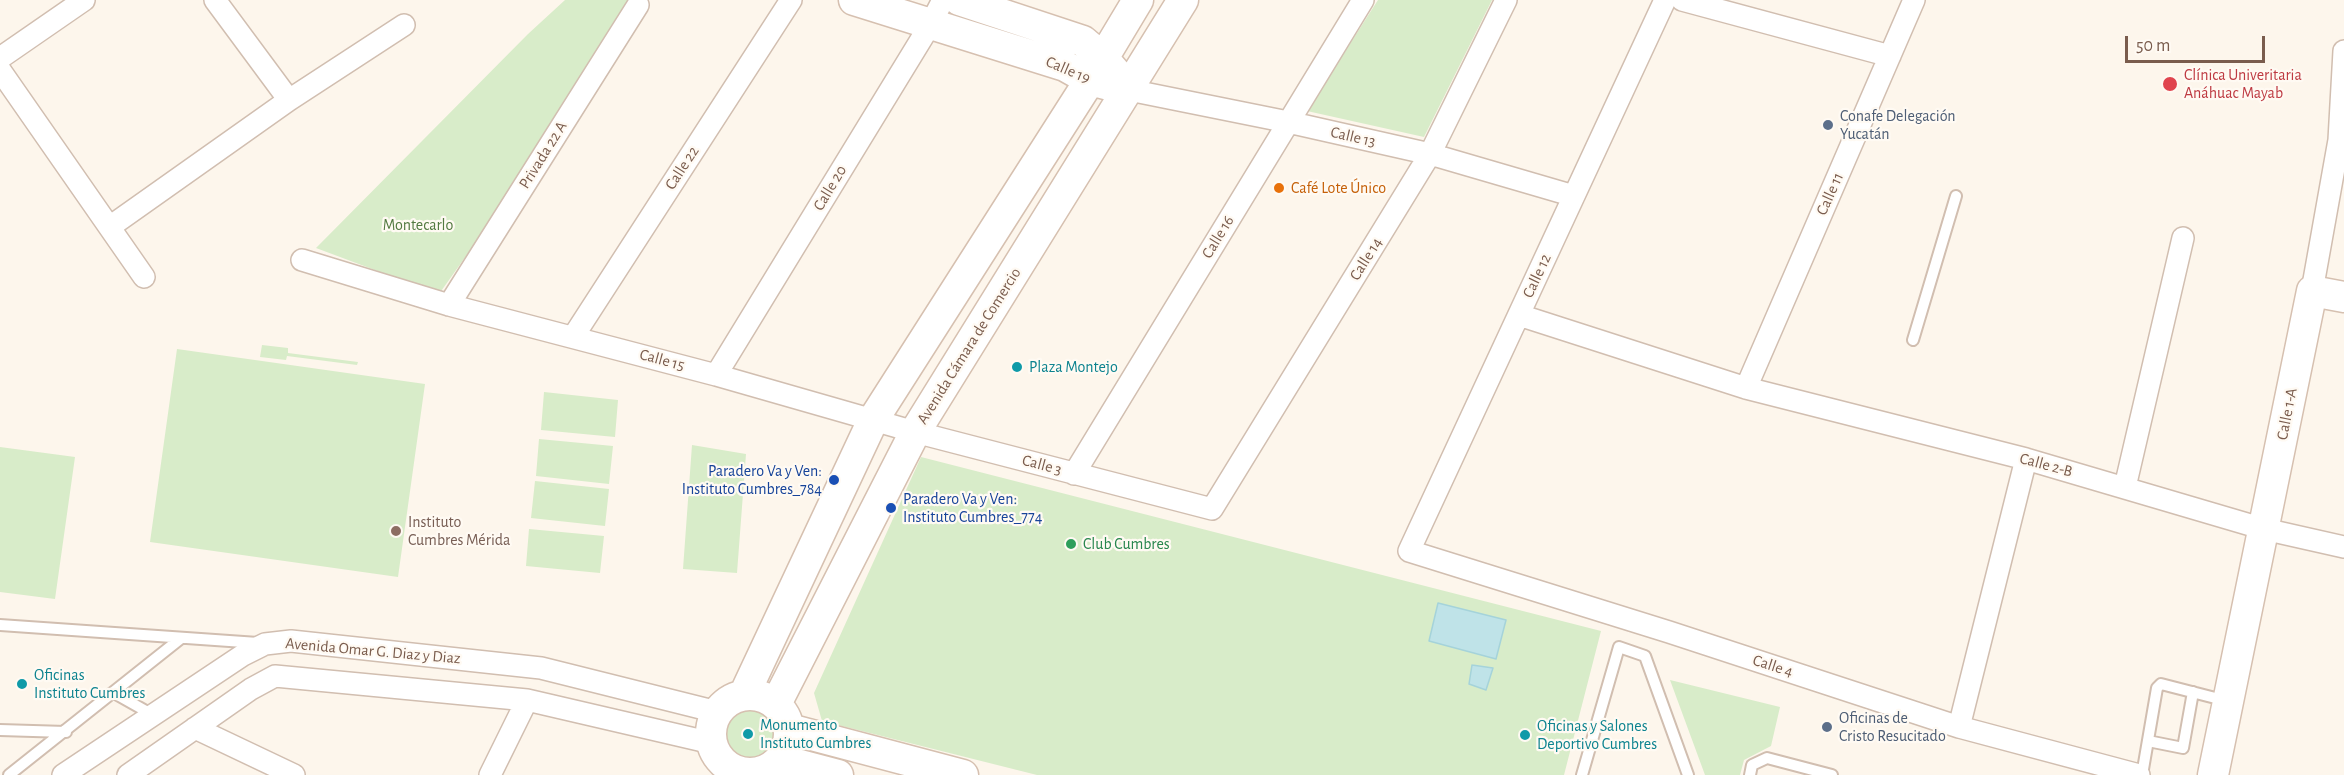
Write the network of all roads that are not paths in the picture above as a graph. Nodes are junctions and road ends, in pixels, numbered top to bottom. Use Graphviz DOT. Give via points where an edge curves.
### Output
graph roads {
  1 [pos="84,0"];
  2 [pos="215,0"];
  3 [pos="791,0"];
  4 [pos="854,0"];
  5 [pos="959,0"];
  6 [pos="1138,0"];
  7 [pos="1183,0"];
  8 [pos="1363,0"];
  9 [pos="1506,0"];
  10 [pos="1665,0"];
  11 [pos="1682,0"];
  12 [pos="1914,0"];
  13 [pos="638,5"];
  14 [pos="936,12"];
  15 [pos="404,26"];
  16 [pos="2344,51"];
  17 [pos="1890,56"];
  18 [pos="0,58"];
  19 [pos="1096,69"];
  20 [pos="0,70"];
  21 [pos="1129,90"];
  22 [pos="289,100"];
  23 [pos="1288,122"];
  24 [pos="2342,140"];
  25 [pos="1430,154"];
  26 [pos="1574,196"];
  27 [pos="1956,196"];
  28 [pos="111,226"];
  29 [pos="2183,238"];
  30 [pos="302,260"];
  31 [pos="144,277"];
  32 [pos="2312,291"];
  33 [pos="2344,297"];
  34 [pos="449,305"];
  35 [pos="1519,315"];
  36 [pos="573,337"];
  37 [pos="1913,340"];
  38 [pos="716,375"];
  39 [pos="1746,388"];
  40 [pos="873,420"];
  41 [pos="915,432"];
  42 [pos="2026,459"];
  43 [pos="1074,474"];
  44 [pos="2125,487"];
  45 [pos="1212,509"];
  46 [pos="2264,529"];
  47 [pos="2344,548"];
  48 [pos="1409,551"];
  49 [pos="0,625"];
  50 [pos="180,639"];
  51 [pos="265,644"];
  52 [pos="456,659"];
  53 [pos="455,692"];
  54 [pos="2193,692"];
  55 [pos="114,693"];
  56 [pos="744,695"];
  57 [pos="527,700"];
  58 [pos="2228,702"];
  59 [pos="717,712"];
  60 [pos="153,715"];
  61 [pos="783,717"];
  62 [pos="1959,727"];
  63 [pos="195,728"];
  64 [pos="0,730"];
  65 [pos="66,732"];
  66 [pos="2148,741"];
  67 [pos="716,759"];
  68 [pos="767,769"];
  69 [pos="9,775"];
  70 [pos="63,775"];
  71 [pos="129,775"];
  72 [pos="294,775"];
  73 [pos="490,775"];
  74 [pos="838,775"];
  75 [pos="963,775"];
  76 [pos="1582,775"];
  77 [pos="1688,775"];
  78 [pos="1750,775"];
  79 [pos="1832,775"];
  80 [pos="2140,775"];
  81 [pos="2213,775"];
  1 -- 18 [label="street"];
  2 -- 22 [label="street"];
  3 -- 36 [label="street, Calle 22"];
  4 -- 14 [label="main road, Calle 19"];
  5 -- 19 [label="main road, Calle 19" via="1083,40"];
  6 -- 19 [label="main road"];
  7 -- 21 [label="main road, Avenida Cámara de Comercio"];
  8 -- 23 [label="street, Calle 16"];
  9 -- 25 [label="street, Calle 14"];
  10 -- 26 [label="street, Calle 12"];
  11 -- 17 [label="street"];
  12 -- 17 [label="street, Calle 11"];
  13 -- 34 [label="street, Privada 22 A"];
  14 -- 19 [label="main road, Calle 19" via="1065,66"];
  14 -- 38 [label="street, Calle 20"];
  15 -- 22 [label="street"];
  16 -- 24 [label="street, Calle 1-A"];
  17 -- 39 [label="street, Calle 11"];
  19 -- 21 [label="main road, Calle 19"];
  19 -- 40 [label="main road"];
  20 -- 28 [label="street"];
  21 -- 23 [label="street, Calle 13"];
  21 -- 41 [label="main road, Avenida Cámara de Comercio"];
  22 -- 28 [label="street"];
  23 -- 25 [label="street, Calle 13"];
  23 -- 43 [label="street, Calle 16"];
  24 -- 32 [label="street, Calle 1-A"];
  25 -- 26 [label="street, Calle 13"];
  25 -- 45 [label="street, Calle 14"];
  26 -- 35 [label="street, Calle 12"];
  27 -- 37 [label="lane"];
  28 -- 31 [label="street"];
  29 -- 44 [label="street"];
  30 -- 34 [label="street, Calle 15"];
  32 -- 33 [label="main road"];
  32 -- 46 [label="main road, Calle 1-A"];
  34 -- 36 [label="street, Calle 15"];
  35 -- 39 [label="street"];
  35 -- 48 [label="street, Calle 12"];
  36 -- 38 [label="street, Calle 15"];
  38 -- 40 [label="street, Calle 15"];
  39 -- 42 [label="street, Calle 2-B"];
  40 -- 41 [label="street, Calle 3"];
  40 -- 56 [label="main road"];
  41 -- 43 [label="street, Calle 3"];
  41 -- 61 [label="main road, Avenida Cámara de Comercio"];
  42 -- 44 [label="street, Calle 2-B"];
  42 -- 62 [label="street"];
  43 -- 45 [label="street, Calle 3"];
  44 -- 46 [label="street, Calle 2-B"];
  46 -- 47 [label="street, Calle 2-B"];
  46 -- 58 [label="main road, Calle 1-A"];
  48 -- 62 [label="street, Calle 4"];
  49 -- 50 [label="lane"];
  50 -- 51 [label="lane"];
  50 -- 55 [label="lane"];
  51 -- 52 [label="street, Avenida Omar G. Diaz y Diaz" via="291,642"];
  51 -- 60 [label="street, Avenida Omar G. Diaz y Diaz"];
  52 -- 53 [label="street"];
  52 -- 59 [label="street, Avenida Omar G. Diaz y Diaz" via="541,668"];
  53 -- 57 [label="street, Avenida Omar G. Diaz y Diaz"];
  53 -- 63 [label="street, Avenida Omar G. Diaz y Diaz" via="275,676"];
  54 -- 58 [label="lane"];
  54 -- 66 [label="lane" via="2182,748"];
  54 -- 66 [label="lane" via="2161,684 2157,688"];
  55 -- 60 [label="lane"];
  55 -- 65 [label="lane"];
  56 -- 59 [label="main road"];
  56 -- 61 [label="main road" via="766,698"];
  57 -- 67 [label="street, Avenida Omar G. Diaz y Diaz"];
  57 -- 73 [label="street"];
  58 -- 81 [label="main road, Calle 1-A"];
  59 -- 67 [label="main road" via="711,732"];
  60 -- 70 [label="street, Avenida Omar G. Diaz y Diaz"];
  61 -- 68 [label="main road" via="789,745"];
  61 -- 75 [label="main road"];
  62 -- 80 [label="street, Calle 4"];
  63 -- 71 [label="street, Avenida Omar G. Diaz y Diaz"];
  63 -- 72 [label="street"];
  64 -- 65 [label="lane"];
  65 -- 69 [label="lane"];
  66 -- 80 [label="lane"];
  67 -- 68 [label="main road" via="739,772"];
  68 -- 74 [label="main road"];
  76 -- 77 [label="lane" via="1619,647 1645,656"];
  78 -- 79 [label="lane" via="1752,765 1767,759"];
}
